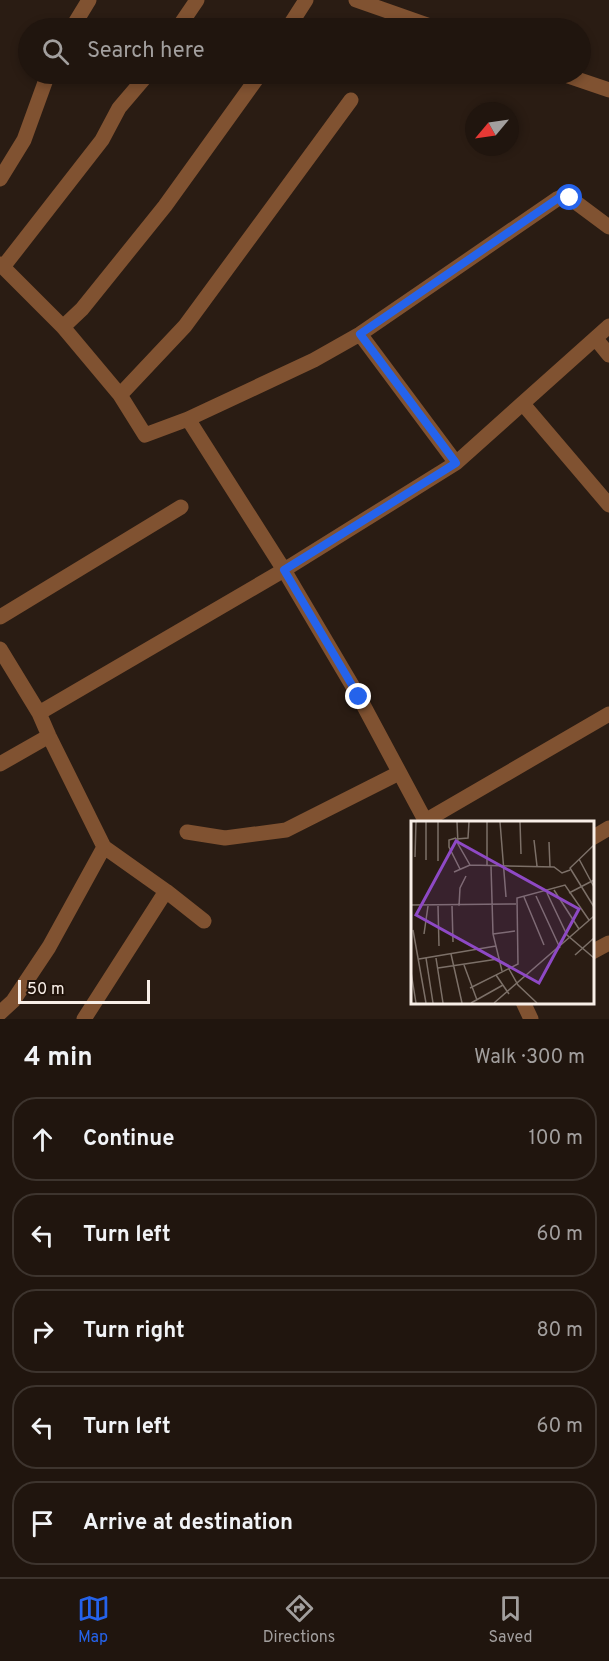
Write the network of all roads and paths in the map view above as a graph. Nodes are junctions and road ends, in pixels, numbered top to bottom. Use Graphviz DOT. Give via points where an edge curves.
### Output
graph roads {
  1 [pos="89,0"];
  2 [pos="197,0"];
  3 [pos="306,0"];
  4 [pos="356,0"];
  5 [pos="78,18"];
  6 [pos="185,18"];
  7 [pos="294,18"];
  8 [pos="407,18"];
  9 [pos="44,84"];
  10 [pos="139,84"];
  11 [pos="253,84"];
  12 [pos="591,84"];
  13 [pos="609,90"];
  14 [pos="351,100"];
  15 [pos="0,178"];
  16 [pos="609,227"];
  17 [pos="2,265"];
  18 [pos="609,326"];
  19 [pos="63,327"];
  20 [pos="360,334"];
  21 [pos="596,339"];
  22 [pos="609,355"];
  23 [pos="120,395"];
  24 [pos="524,404"];
  25 [pos="188,419"];
  26 [pos="456,463"];
  27 [pos="609,505"];
  28 [pos="181,507"];
  29 [pos="284,570"];
  30 [pos="0,617"];
  31 [pos="0,649"];
  32 [pos="39,713"];
  33 [pos="609,714"];
  34 [pos="49,736"];
  35 [pos="0,764"];
  36 [pos="399,773"];
  37 [pos="425,821"];
  38 [pos="428,821"];
  39 [pos="609,828"];
  40 [pos="187,832"];
  41 [pos="594,837"];
  42 [pos="104,847"];
  43 [pos="166,891"];
  44 [pos="204,921"];
  45 [pos="609,943"];
  46 [pos="594,951"];
  47 [pos="524,1004"];
  48 [pos="0,1013"];
  49 [pos="84,1019"];
  50 [pos="531,1019"];
  1 -- 5 [label="street"];
  2 -- 6 [label="street"];
  3 -- 7 [label="street"];
  4 -- 8 [label="street"];
  9 -- 15 [label="street" via="24,140"];
  10 -- 17 [label="street" via="119,108 102,140"];
  11 -- 19 [label="street" via="165,206"];
  12 -- 13 [label="street"];
  14 -- 23 [label="street" via="185,326"];
  16 -- 20 [label="street" via="570,198 557,199"];
  17 -- 19 [label="street"];
  18 -- 21 [label="street"];
  19 -- 23 [label="street"];
  20 -- 25 [label="street"];
  20 -- 26 [label="street"];
  21 -- 22 [label="street"];
  21 -- 24 [label="street"];
  23 -- 25 [label="street" via="146,435"];
  24 -- 26 [label="street"];
  24 -- 27 [label="street"];
  25 -- 29 [label="street"];
  26 -- 29 [label="street"];
  28 -- 30 [label="street"];
  29 -- 32 [label="street"];
  29 -- 36 [label="street"];
  31 -- 32 [label="street"];
  32 -- 34 [label="street"];
  33 -- 38 [label="street"];
  34 -- 35 [label="street"];
  34 -- 42 [label="street"];
  36 -- 37 [label="street"];
  36 -- 40 [label="street" via="286,830 225,837"];
  39 -- 41 [label="street"];
  42 -- 43 [label="street"];
  42 -- 48 [label="street" via="49,947 13,1001"];
  43 -- 44 [label="street"];
  43 -- 49 [label="street"];
  45 -- 46 [label="street"];
  47 -- 50 [label="street"];
}
